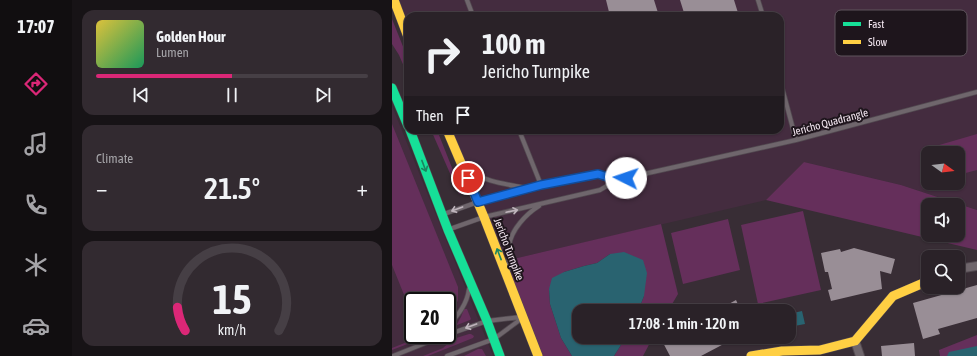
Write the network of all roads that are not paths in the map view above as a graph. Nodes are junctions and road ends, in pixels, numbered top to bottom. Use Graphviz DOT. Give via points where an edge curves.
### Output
graph roads {
  1 [pos="394,0"];
  2 [pos="467,0"];
  3 [pos="758,0"];
  4 [pos="472,12"];
  5 [pos="762,12"];
  6 [pos="404,26"];
  7 [pos="392,88"];
  8 [pos="977,92"];
  9 [pos="784,95"];
  10 [pos="404,116"];
  11 [pos="412,134"];
  12 [pos="449,134"];
  13 [pos="521,134"];
  14 [pos="796,140"];
  15 [pos="462,166"];
  16 [pos="617,180"];
  17 [pos="541,185"];
  18 [pos="529,188"];
  19 [pos="478,202"];
  20 [pos="544,204"];
  21 [pos="443,215"];
  22 [pos="484,217"];
  23 [pos="448,230"];
  24 [pos="977,266"];
  25 [pos="965,268"];
  26 [pos="470,280"];
  27 [pos="509,282"];
  28 [pos="921,284"];
  29 [pos="523,317"];
  30 [pos="456,318"];
  31 [pos="487,321"];
  32 [pos="456,332"];
  33 [pos="494,339"];
  34 [pos="855,341"];
  35 [pos="423,344"];
  36 [pos="783,353"];
  37 [pos="393,356"];
  38 [pos="447,356"];
  39 [pos="500,356"];
  40 [pos="538,356"];
  41 [pos="751,356"];
  42 [pos="860,356"];
  1 -- 6 [label="main road"];
  2 -- 4 [label="lane"];
  3 -- 5 [label="lane"];
  7 -- 10 [label="main road"];
  8 -- 14 [label="lane, Jericho Quadrangle"];
  9 -- 14 [label="lane"];
  11 -- 21 [label="main road, one-way"];
  12 -- 15 [label="main road, Jericho Turnpike"];
  13 -- 17 [label="lane"];
  14 -- 16 [label="lane, Jericho Quadrangle"];
  15 -- 18 [label="lane" via="488,180"];
  15 -- 19 [label="main road, Jericho Turnpike"];
  16 -- 17 [label="lane" via="598,174"];
  16 -- 20 [label="lane, Jericho Quadrangle" via="600,190"];
  17 -- 18 [label="lane"];
  18 -- 19 [label="lane"];
  19 -- 21 [label="lane, one-way"];
  19 -- 22 [label="main road, Jericho Turnpike"];
  22 -- 20 [label="lane, Jericho Quadrangle, one-way"];
  20 -- 27 [label="lane, Jericho Quadrangle" via="515,229 509,245"];
  21 -- 23 [label="main road"];
  22 -- 23 [label="lane, Jericho Quadrangle"];
  27 -- 22 [label="main road, Jericho Turnpike, one-way"];
  23 -- 26 [label="main road"];
  24 -- 25 [label="street"];
  26 -- 30 [label="lane" via="465,304"];
  26 -- 31 [label="main road"];
  27 -- 29 [label="main road, Jericho Turnpike"];
  28 -- 34 [label="main road" via="893,296"];
  29 -- 31 [label="lane"];
  29 -- 33 [label="lane"];
  29 -- 40 [label="main road, Jericho Turnpike"];
  31 -- 32 [label="lane, one-way"];
  31 -- 33 [label="main road"];
  33 -- 38 [label="lane"];
  33 -- 39 [label="main road"];
  34 -- 36 [label="main road" via="820,350"];
  34 -- 42 [label="street"];
  35 -- 37 [label="lane"];
  36 -- 41 [label="main road"];
}
